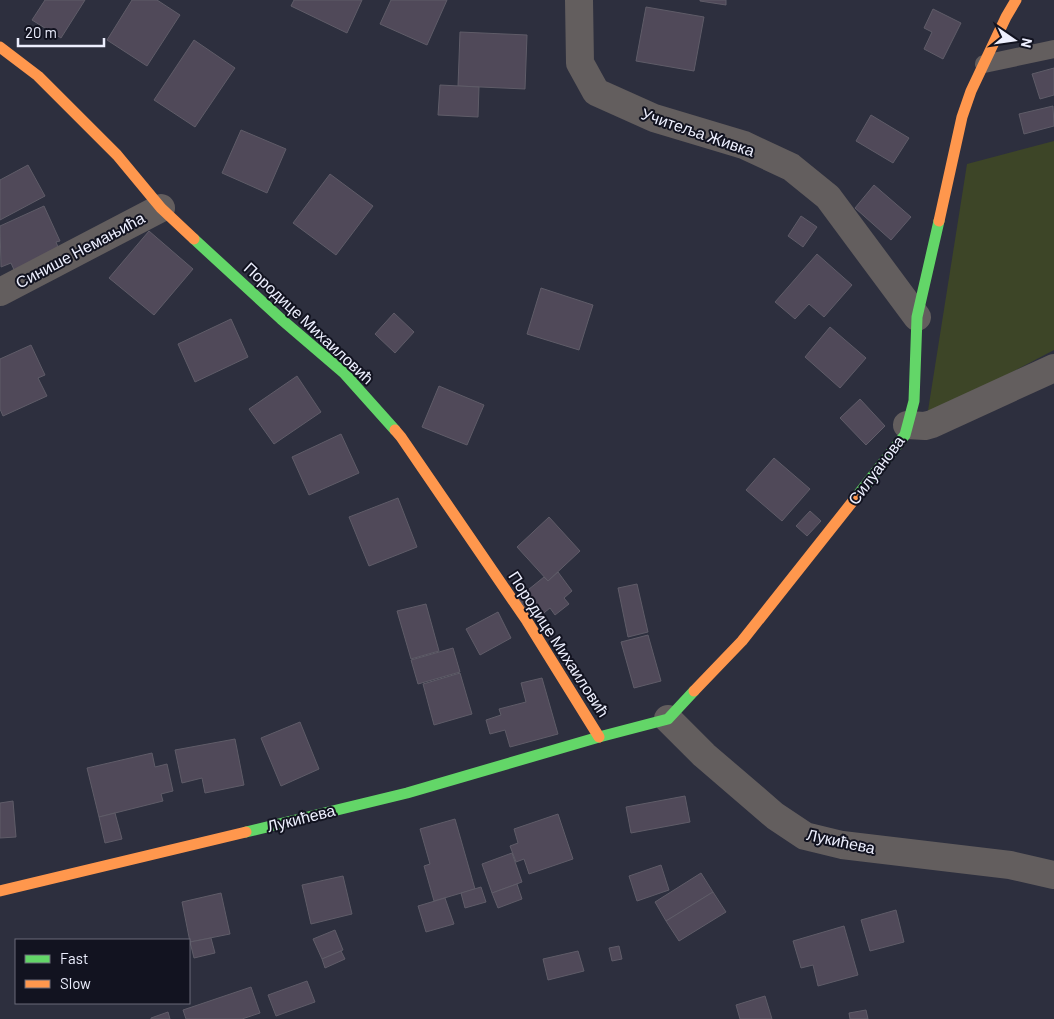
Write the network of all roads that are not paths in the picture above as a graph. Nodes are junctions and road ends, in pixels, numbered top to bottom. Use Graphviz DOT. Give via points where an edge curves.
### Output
graph roads {
  1 [pos="579,0"];
  2 [pos="1016,0"];
  3 [pos="0,47"];
  4 [pos="1054,49"];
  5 [pos="984,64"];
  6 [pos="160,208"];
  7 [pos="0,292"];
  8 [pos="917,317"];
  9 [pos="1054,368"];
  10 [pos="908,425"];
  11 [pos="668,720"];
  12 [pos="599,737"];
  13 [pos="1054,875"];
  14 [pos="0,891"];
  1 -- 8 [label="street, Учитеља Живка" via="580,63 596,92 654,118 744,145 790,167 828,197"];
  2 -- 5 [label="street, Силуанова"];
  3 -- 6 [label="street, Породице Михаиловић" via="38,76 117,155"];
  4 -- 5 [label="lane"];
  5 -- 8 [label="street, Силуанова" via="962,116"];
  6 -- 7 [label="street, Синише Немањића"];
  6 -- 12 [label="street, Породице Михаиловић" via="344,373 401,437 527,621"];
  8 -- 10 [label="street, Силуанова" via="914,401"];
  9 -- 10 [label="street" via="932,424"];
  10 -- 11 [label="street, Силуанова" via="905,436 742,641"];
  11 -- 12 [label="street"];
  11 -- 13 [label="street, Лукићева" via="775,816 805,836 842,845 1010,865"];
  12 -- 14 [label="street, Лукићева" via="407,792"];
}
